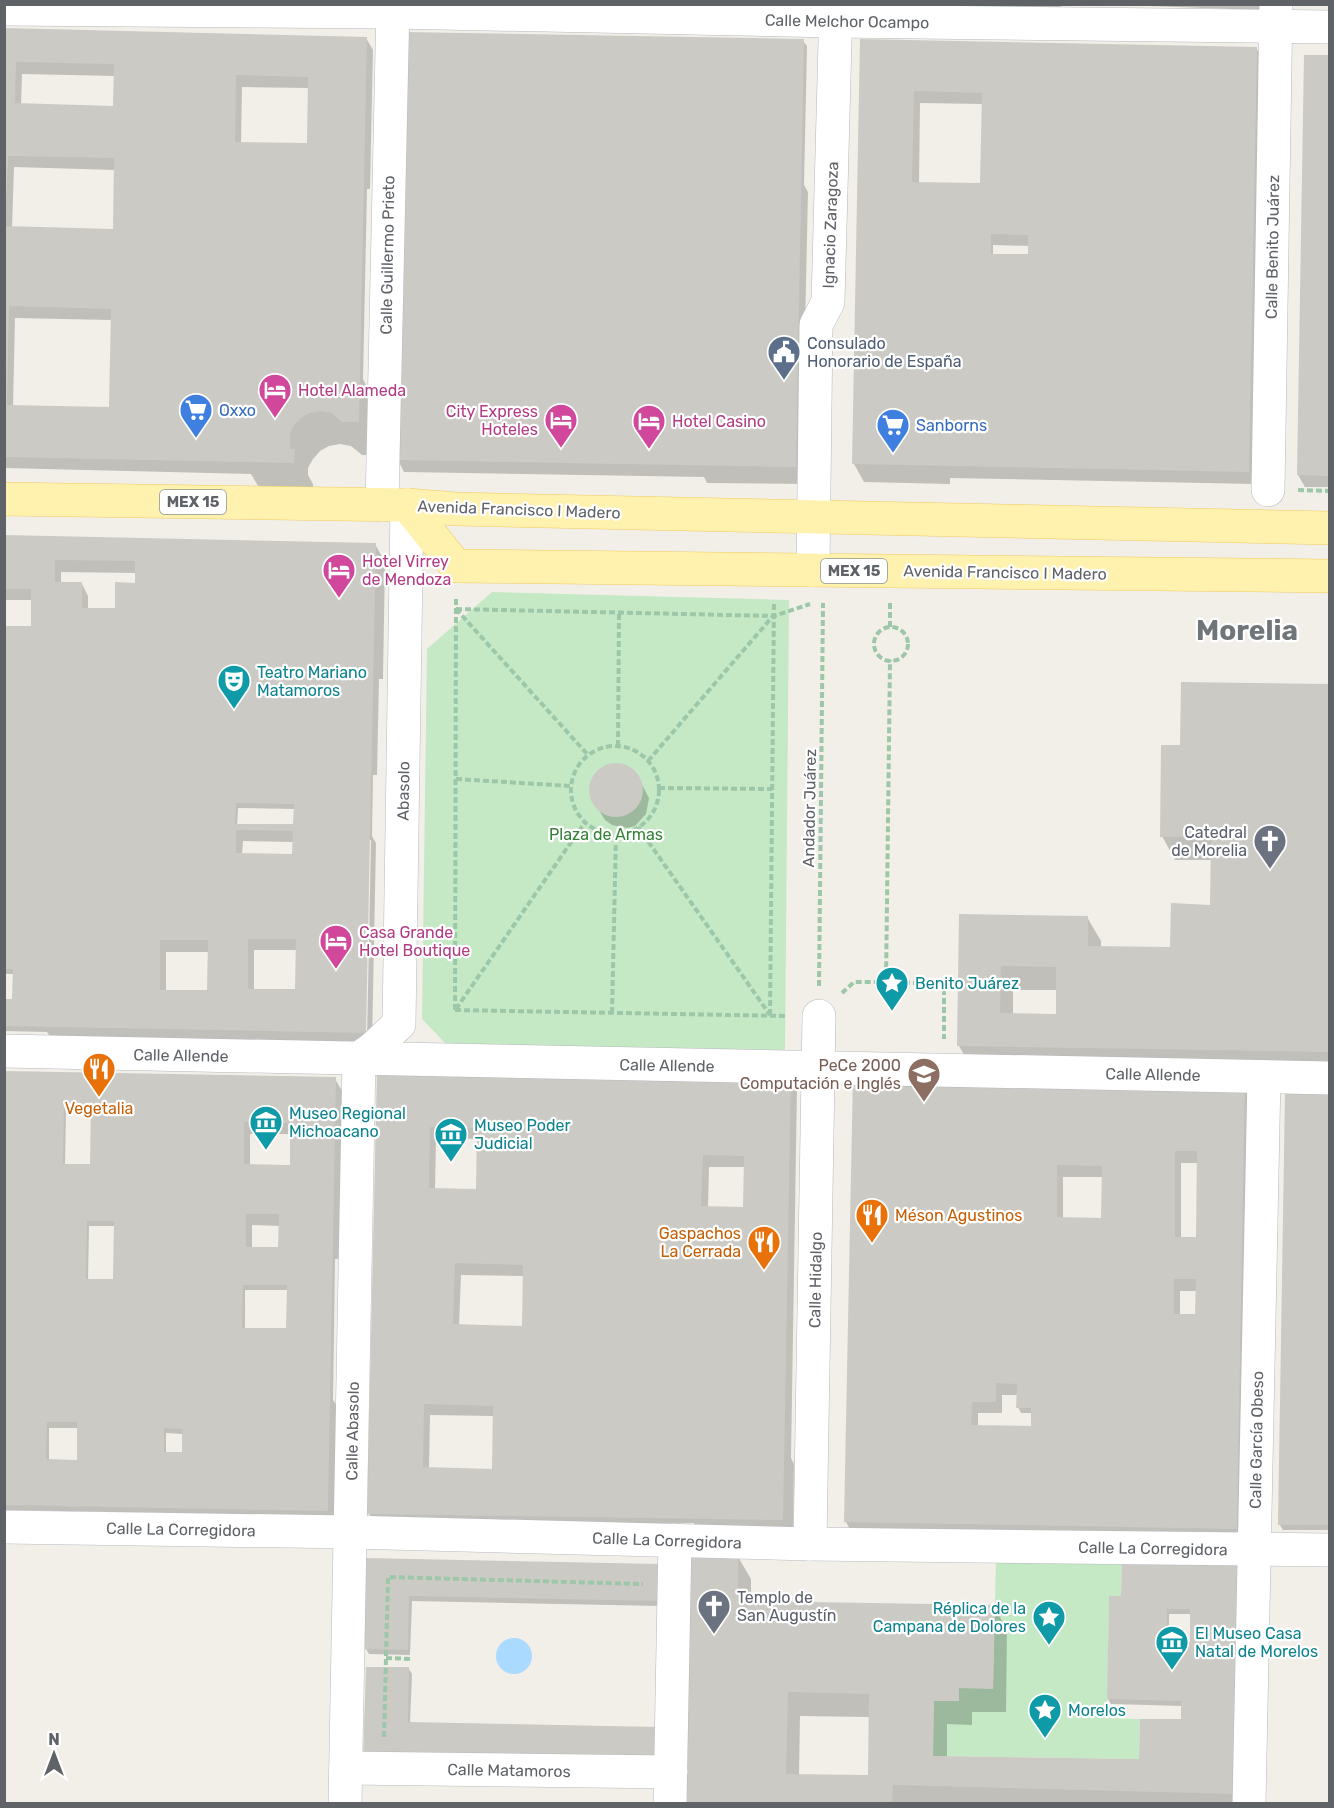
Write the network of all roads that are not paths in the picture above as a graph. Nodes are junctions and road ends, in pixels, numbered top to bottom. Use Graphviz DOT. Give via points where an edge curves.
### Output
graph roads {
  1 [pos="393,8"];
  2 [pos="4,9"];
  3 [pos="836,13"];
  4 [pos="1276,15"];
  5 [pos="1329,27"];
  6 [pos="1283,490"];
  7 [pos="4,499"];
  8 [pos="395,505"];
  9 [pos="814,516"];
  10 [pos="1329,528"];
  11 [pos="1329,576"];
  12 [pos="818,585"];
  13 [pos="819,1017"];
  14 [pos="4,1051"];
  15 [pos="359,1058"];
  16 [pos="817,1068"];
  17 [pos="1264,1077"];
  18 [pos="1329,1078"];
  19 [pos="4,1527"];
  20 [pos="350,1532"];
  21 [pos="675,1540"];
  22 [pos="810,1544"];
  23 [pos="1253,1549"];
  24 [pos="1329,1550"];
  25 [pos="346,1768"];
  26 [pos="670,1788"];
  27 [pos="345,1803"];
  28 [pos="1249,1803"];
  1 -- 2 [label="street, Calle Melchor Ocampo"];
  1 -- 3 [label="street, Calle Melchor Ocampo"];
  1 -- 8 [label="street, Calle Guillermo Prieto"];
  3 -- 4 [label="street, Calle Melchor Ocampo"];
  3 -- 9 [label="street, Ignacio Zaragoza" via="828,302 816,325"];
  4 -- 5 [label="street, Calle Melchor Ocampo"];
  4 -- 6 [label="street, Calle Benito Juárez"];
  7 -- 8 [label="main road, MEX 15"];
  8 -- 9 [label="main road, Avenida Francisco I Madero / MEX 15"];
  8 -- 12 [label="main road, Avenida Francisco I Madero / MEX 15" via="456,566 774,570"];
  8 -- 15 [label="street, Abasolo" via="399,1024"];
  9 -- 10 [label="main road, Avenida Francisco I Madero / MEX 15"];
  9 -- 12 [label="street, Ignacio Zaragoza"];
  11 -- 12 [label="main road, Avenida Francisco I Madero / MEX 15"];
  13 -- 16 [label="street, Calle Hidalgo"];
  14 -- 15 [label="street, Calle Allende"];
  15 -- 16 [label="street, Calle Allende"];
  15 -- 20 [label="street, Calle Abasolo"];
  16 -- 17 [label="street, Calle Allende"];
  16 -- 22 [label="street, Calle Hidalgo"];
  17 -- 18 [label="street, Calle Allende"];
  17 -- 23 [label="street, Calle García Obeso"];
  19 -- 20 [label="street, Calle La Corregidora"];
  20 -- 21 [label="street, Calle La Corregidora"];
  20 -- 25 [label="street, Calle Abasolo"];
  21 -- 22 [label="street, Calle La Corregidora"];
  21 -- 26 [label="street, Calle Matamoros"];
  22 -- 23 [label="street, Calle La Corregidora"];
  23 -- 24 [label="street, Calle La Corregidora"];
  23 -- 28 [label="street, Calle García Obeso"];
  25 -- 26 [label="street, Calle Matamoros"];
  25 -- 27 [label="street, Calle Abasolo"];
}
